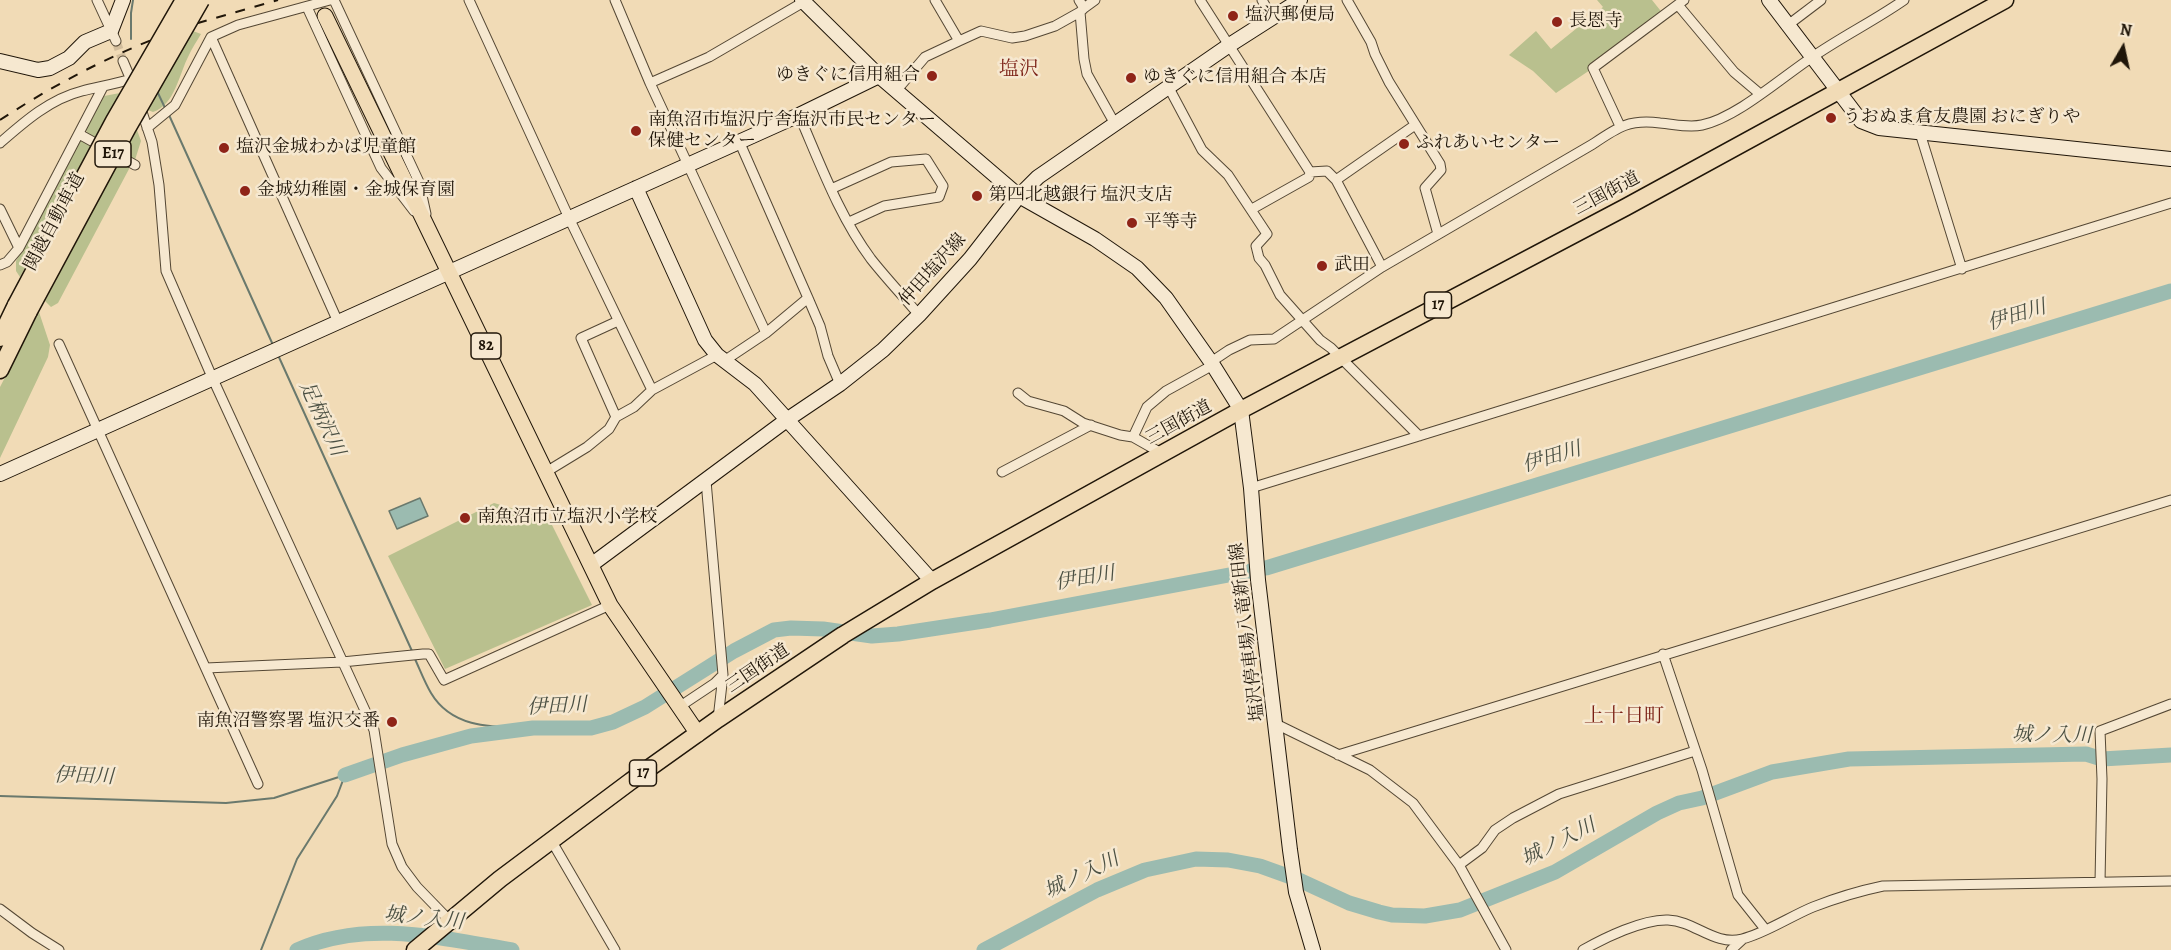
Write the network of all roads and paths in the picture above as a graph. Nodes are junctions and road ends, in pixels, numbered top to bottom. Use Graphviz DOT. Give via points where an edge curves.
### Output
graph roads {
  1 [pos="98,0"];
  2 [pos="123,0"];
  3 [pos="183,0"];
  4 [pos="201,0"];
  5 [pos="332,0"];
  6 [pos="469,0"];
  7 [pos="615,0"];
  8 [pos="935,0"];
  9 [pos="1095,0"];
  10 [pos="1200,0"];
  11 [pos="1262,0"];
  12 [pos="1300,0"];
  13 [pos="1347,0"];
  14 [pos="1769,0"];
  15 [pos="1821,0"];
  16 [pos="1905,0"];
  17 [pos="2005,0"];
  18 [pos="804,1"];
  19 [pos="1681,3"];
  20 [pos="307,7"];
  21 [pos="1081,7"];
  22 [pos="325,16"];
  23 [pos="1273,19"];
  24 [pos="1788,25"];
  25 [pos="113,36"];
  26 [pos="211,37"];
  27 [pos="959,41"];
  28 [pos="1228,46"];
  29 [pos="1813,56"];
  30 [pos="0,61"];
  31 [pos="123,61"];
  32 [pos="879,76"];
  33 [pos="131,79"];
  34 [pos="650,83"];
  35 [pos="103,87"];
  36 [pos="1168,88"];
  37 [pos="896,90"];
  38 [pos="1838,92"];
  39 [pos="1760,94"];
  40 [pos="799,115"];
  41 [pos="1115,124"];
  42 [pos="1415,124"];
  43 [pos="1620,126"];
  44 [pos="147,128"];
  45 [pos="1920,133"];
  46 [pos="79,134"];
  47 [pos="739,141"];
  48 [pos="0,143"];
  49 [pos="2171,159"];
  50 [pos="687,164"];
  51 [pos="135,165"];
  52 [pos="1310,172"];
  53 [pos="1335,180"];
  54 [pos="636,188"];
  55 [pos="831,189"];
  56 [pos="1019,196"];
  57 [pos="2171,203"];
  58 [pos="0,209"];
  59 [pos="1252,209"];
  60 [pos="569,218"];
  61 [pos="849,222"];
  62 [pos="429,228"];
  63 [pos="1438,234"];
  64 [pos="19,248"];
  65 [pos="0,264"];
  66 [pos="1382,267"];
  67 [pos="1962,268"];
  68 [pos="450,271"];
  69 [pos="808,298"];
  70 [pos="23,308"];
  71 [pos="919,315"];
  72 [pos="1300,320"];
  73 [pos="618,321"];
  74 [pos="338,322"];
  75 [pos="766,333"];
  76 [pos="0,338"];
  77 [pos="59,344"];
  78 [pos="720,358"];
  79 [pos="1341,359"];
  80 [pos="1212,364"];
  81 [pos="0,370"];
  82 [pos="212,377"];
  83 [pos="840,384"];
  84 [pos="652,390"];
  85 [pos="1018,393"];
  86 [pos="1241,411"];
  87 [pos="616,417"];
  88 [pos="788,419"];
  89 [pos="1090,425"];
  90 [pos="98,431"];
  91 [pos="1419,436"];
  92 [pos="1132,437"];
  93 [pos="1163,454"];
  94 [pos="546,471"];
  95 [pos="1002,472"];
  96 [pos="0,474"];
  97 [pos="706,481"];
  98 [pos="1251,488"];
  99 [pos="2171,500"];
  100 [pos="591,565"];
  101 [pos="932,581"];
  102 [pos="610,605"];
  103 [pos="1663,654"];
  104 [pos="342,662"];
  105 [pos="206,668"];
  106 [pos="723,675"];
  107 [pos="2171,704"];
  108 [pos="679,707"];
  109 [pos="718,719"];
  110 [pos="1276,724"];
  111 [pos="698,734"];
  112 [pos="1695,751"];
  113 [pos="1338,755"];
  114 [pos="258,784"];
  115 [pos="551,840"];
  116 [pos="1459,865"];
  117 [pos="2171,880"];
  118 [pos="2100,882"];
  119 [pos="0,909"];
  120 [pos="449,920"];
  121 [pos="1765,929"];
  122 [pos="1743,939"];
  123 [pos="417,948"];
  124 [pos="59,950"];
  125 [pos="614,950"];
  126 [pos="1313,950"];
  127 [pos="1506,950"];
  128 [pos="1583,950"];
  129 [pos="1731,950"];
  1 -- 25 [label="street"];
  2 -- 25 [label="main road"];
  3 -- 70 [label="highway, 関越自動車道 / E17, bridge" via="114,121"];
  4 -- 70 [label="highway, 関越自動車道 / E17, bridge"];
  5 -- 20 [label="street"];
  5 -- 62 [label="street" via="419,182"];
  6 -- 60 [label="street"];
  7 -- 34 [label="street"];
  8 -- 27 [label="street"];
  9 -- 21 [label="street"];
  10 -- 28 [label="street"];
  11 -- 23 [label="street"];
  12 -- 23 [label="main road, 仲田塩沢線"];
  13 -- 42 [label="street"];
  14 -- 24 [label="main road"];
  15 -- 24 [label="street"];
  16 -- 29 [label="street"];
  17 -- 38 [label="highway, 三国街道 / 17"];
  18 -- 32 [label="main road"];
  18 -- 34 [label="street" via="709,57"];
  19 -- 39 [label="street" via="1734,72"];
  19 -- 43 [label="street" via="1593,68"];
  20 -- 26 [label="street" via="238,25"];
  20 -- 62 [label="street" via="381,168"];
  21 -- 27 [label="street" via="1055,26 1025,36 1012,38 981,31"];
  21 -- 41 [label="street" via="1087,74"];
  22 -- 62 [label="main road, 82"];
  23 -- 28 [label="main road, 仲田塩沢線"];
  24 -- 29 [label="main road"];
  25 -- 30 [label="main road" via="85,42 69,58 50,68 38,70"];
  26 -- 44 [label="street" via="173,107"];
  26 -- 74 [label="street"];
  27 -- 37 [label="street" via="925,57"];
  28 -- 36 [label="main road, 仲田塩沢線"];
  28 -- 52 [label="street"];
  29 -- 38 [label="main road"];
  29 -- 39 [label="street"];
  31 -- 33 [label="street"];
  32 -- 37 [label="main road"];
  32 -- 40 [label="main road"];
  33 -- 35 [label="street"];
  33 -- 44 [label="street"];
  34 -- 50 [label="street"];
  35 -- 46 [label="street"];
  35 -- 48 [label="street" via="55,101"];
  36 -- 41 [label="main road, 仲田塩沢線"];
  36 -- 59 [label="street" via="1202,150 1228,175"];
  37 -- 56 [label="main road"];
  38 -- 45 [label="main road" via="1861,121 1879,128"];
  38 -- 79 [label="highway, 三国街道 / 17"];
  39 -- 43 [label="street" via="1727,115 1701,125 1641,121"];
  40 -- 47 [label="main road"];
  40 -- 55 [label="street"];
  41 -- 56 [label="main road, 仲田塩沢線" via="1038,177"];
  42 -- 53 [label="street"];
  42 -- 63 [label="street" via="1440,164 1441,170 1425,188"];
  43 -- 63 [label="street"];
  44 -- 82 [label="street" via="159,185 166,271"];
  45 -- 49 [label="main road"];
  45 -- 67 [label="street"];
  46 -- 51 [label="street"];
  46 -- 64 [label="street"];
  47 -- 50 [label="main road"];
  47 -- 69 [label="street"];
  50 -- 54 [label="main road"];
  50 -- 75 [label="street"];
  52 -- 53 [label="street" via="1326,171"];
  52 -- 59 [label="street" via="1309,177"];
  53 -- 66 [label="street"];
  54 -- 60 [label="main road"];
  54 -- 78 [label="main road" via="705,340"];
  55 -- 61 [label="street"];
  55 -- 61 [label="street" via="891,162 926,159 943,186 939,197 884,206"];
  56 -- 71 [label="main road, 仲田塩沢線" via="970,259"];
  56 -- 80 [label="main road" via="1095,238 1137,268 1166,298"];
  57 -- 67 [label="street"];
  58 -- 64 [label="street"];
  59 -- 72 [label="street" via="1267,234 1256,246 1259,258"];
  60 -- 68 [label="main road"];
  60 -- 73 [label="street"];
  61 -- 71 [label="street" via="871,259"];
  62 -- 68 [label="main road, 82"];
  63 -- 66 [label="street"];
  64 -- 65 [label="street"];
  66 -- 72 [label="street"];
  67 -- 91 [label="street"];
  68 -- 74 [label="main road"];
  68 -- 94 [label="main road, 82"];
  69 -- 75 [label="street"];
  69 -- 83 [label="street"];
  70 -- 76 [label="highway, 関越自動車道 / E17"];
  70 -- 81 [label="highway, 関越自動車道 / E17"];
  71 -- 83 [label="main road, 仲田塩沢線"];
  72 -- 79 [label="street"];
  72 -- 80 [label="street" via="1274,339 1250,340"];
  73 -- 84 [label="street"];
  73 -- 87 [label="street" via="581,338"];
  74 -- 82 [label="main road"];
  75 -- 78 [label="street"];
  77 -- 90 [label="street"];
  78 -- 84 [label="street"];
  78 -- 88 [label="main road" via="755,384"];
  79 -- 86 [label="highway, 三国街道 / 17"];
  79 -- 91 [label="street"];
  80 -- 86 [label="main road"];
  80 -- 92 [label="street" via="1147,407"];
  82 -- 90 [label="main road"];
  82 -- 104 [label="street"];
  83 -- 88 [label="main road, 仲田塩沢線"];
  84 -- 87 [label="street"];
  85 -- 89 [label="street"];
  86 -- 93 [label="highway, 三国街道 / 17"];
  86 -- 98 [label="main road, 塩沢停車場八竜新田線"];
  87 -- 94 [label="street" via="609,429 587,447"];
  88 -- 97 [label="main road, 仲田塩沢線"];
  88 -- 101 [label="main road"];
  89 -- 92 [label="street"];
  89 -- 95 [label="street"];
  90 -- 96 [label="main road"];
  90 -- 105 [label="street"];
  91 -- 98 [label="street"];
  92 -- 93 [label="street"];
  93 -- 101 [label="highway, 三国街道 / 17"];
  94 -- 100 [label="main road, 82"];
  97 -- 100 [label="main road, 仲田塩沢線"];
  97 -- 106 [label="street"];
  98 -- 110 [label="main road, 塩沢停車場八竜新田線"];
  99 -- 103 [label="street"];
  100 -- 102 [label="main road, 82"];
  101 -- 109 [label="highway, 三国街道 / 17"];
  102 -- 104 [label="street" via="444,680 429,654"];
  102 -- 108 [label="main road, 82"];
  103 -- 112 [label="street"];
  103 -- 113 [label="street"];
  104 -- 105 [label="street"];
  104 -- 120 [label="street" via="374,730 392,844 402,867"];
  105 -- 114 [label="street"];
  106 -- 108 [label="street"];
  106 -- 109 [label="street"];
  107 -- 118 [label="street" via="2100,731"];
  108 -- 111 [label="main road, 82"];
  109 -- 111 [label="highway, 三国街道 / 17"];
  110 -- 113 [label="street"];
  110 -- 126 [label="main road, 塩沢停車場八竜新田線" via="1296,892"];
  111 -- 115 [label="highway, 三国街道 / 17"];
  112 -- 116 [label="street" via="1559,794 1495,830 1482,848"];
  112 -- 121 [label="street" via="1738,895"];
  113 -- 116 [label="street" via="1370,770 1413,803"];
  115 -- 120 [label="highway, 三国街道 / 17"];
  115 -- 125 [label="street"];
  116 -- 127 [label="street"];
  117 -- 118 [label="street"];
  118 -- 121 [label="street" via="1883,886 1813,907"];
  119 -- 124 [label="street"];
  120 -- 123 [label="highway, 三国街道 / 17"];
  121 -- 122 [label="street"];
  122 -- 128 [label="street" via="1716,938 1668,920 1610,935"];
  122 -- 129 [label="street"];
}
